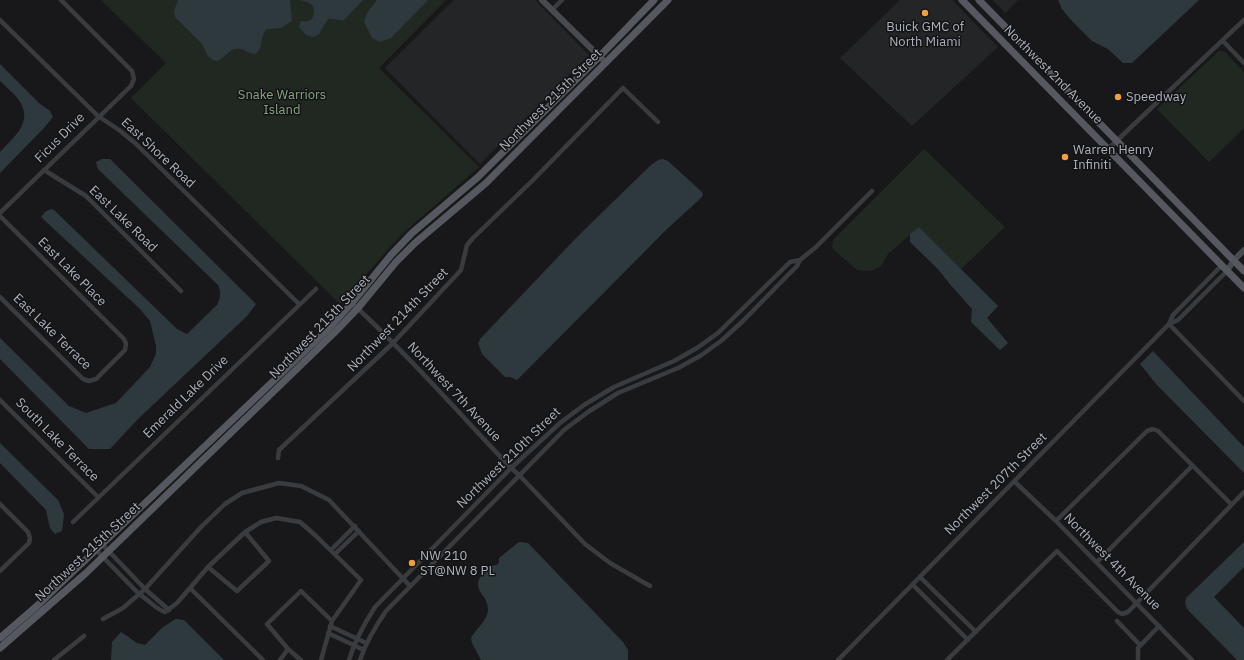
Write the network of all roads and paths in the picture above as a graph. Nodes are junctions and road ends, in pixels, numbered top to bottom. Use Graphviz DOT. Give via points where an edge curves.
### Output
graph roads {
  1 [pos="61,0"];
  2 [pos="542,0"];
  3 [pos="562,0"];
  4 [pos="654,0"];
  5 [pos="668,0"];
  6 [pos="962,0"];
  7 [pos="979,0"];
  8 [pos="552,10"];
  9 [pos="0,20"];
  10 [pos="1244,20"];
  11 [pos="1223,41"];
  12 [pos="599,57"];
  13 [pos="605,62"];
  14 [pos="1244,63"];
  15 [pos="98,116"];
  16 [pos="658,122"];
  17 [pos="1116,141"];
  18 [pos="1108,149"];
  19 [pos="44,170"];
  20 [pos="872,191"];
  21 [pos="0,213"];
  22 [pos="0,216"];
  23 [pos="1244,250"];
  24 [pos="800,260"];
  25 [pos="1234,260"];
  26 [pos="1225,268"];
  27 [pos="1244,271"];
  28 [pos="316,288"];
  29 [pos="1244,288"];
  30 [pos="180,291"];
  31 [pos="0,297"];
  32 [pos="352,303"];
  33 [pos="299,304"];
  34 [pos="358,308"];
  35 [pos="1169,324"];
  36 [pos="393,343"];
  37 [pos="89,381"];
  38 [pos="0,400"];
  39 [pos="1244,401"];
  40 [pos="278,458"];
  41 [pos="1192,466"];
  42 [pos="510,468"];
  43 [pos="519,475"];
  44 [pos="1014,482"];
  45 [pos="1244,492"];
  46 [pos="98,497"];
  47 [pos="0,504"];
  48 [pos="1231,504"];
  49 [pos="1056,521"];
  50 [pos="73,522"];
  51 [pos="355,526"];
  52 [pos="360,531"];
  53 [pos="245,532"];
  54 [pos="102,544"];
  55 [pos="96,550"];
  56 [pos="331,550"];
  57 [pos="108,551"];
  58 [pos="335,554"];
  59 [pos="102,557"];
  60 [pos="1097,562"];
  61 [pos="208,567"];
  62 [pos="0,571"];
  63 [pos="920,577"];
  64 [pos="404,579"];
  65 [pos="913,584"];
  66 [pos="410,586"];
  67 [pos="650,586"];
  68 [pos="145,589"];
  69 [pos="191,589"];
  70 [pos="139,594"];
  71 [pos="1137,602"];
  72 [pos="952,608"];
  73 [pos="169,610"];
  74 [pos="944,616"];
  75 [pos="960,617"];
  76 [pos="103,618"];
  77 [pos="332,621"];
  78 [pos="1117,621"];
  79 [pos="953,624"];
  80 [pos="330,626"];
  81 [pos="1159,626"];
  82 [pos="976,632"];
  83 [pos="328,633"];
  84 [pos="84,636"];
  85 [pos="0,638"];
  86 [pos="357,639"];
  87 [pos="968,640"];
  88 [pos="366,643"];
  89 [pos="1140,645"];
  90 [pos="354,646"];
  91 [pos="0,648"];
  92 [pos="288,649"];
  93 [pos="364,650"];
  94 [pos="54,660"];
  95 [pos="263,660"];
  96 [pos="280,660"];
  97 [pos="301,660"];
  98 [pos="321,660"];
  99 [pos="349,660"];
  100 [pos="360,660"];
  101 [pos="838,660"];
  102 [pos="947,660"];
  103 [pos="1139,660"];
  104 [pos="1192,660"];
  1 -- 15 [label="street, Ficus Drive" via="132,71 134,79 131,86"];
  2 -- 8 [label="street"];
  3 -- 8 [label="street"];
  4 -- 12 [label="main road, Northwest 215th Street"];
  5 -- 13 [label="main road, Northwest 215th Street"];
  6 -- 18 [label="main road, Northwest 2nd Avenue"];
  7 -- 17 [label="main road, Northwest 2nd Avenue"];
  8 -- 12 [label="street"];
  9 -- 15 [label="street, East Shore Road"];
  10 -- 11 [label="street"];
  11 -- 14 [label="street"];
  11 -- 17 [label="street"];
  12 -- 13 [label="street"];
  12 -- 32 [label="main road, Northwest 215th Street" via="478,177 412,233"];
  13 -- 34 [label="main road, Northwest 215th Street" via="486,183 415,243"];
  15 -- 19 [label="street, Ficus Drive"];
  15 -- 33 [label="street, East Shore Road" via="135,143"];
  16 -- 36 [label="street, Northwest 214th Street" via="623,88 467,245 462,270"];
  17 -- 18 [label="street"];
  17 -- 25 [label="main road, Northwest 2nd Avenue"];
  18 -- 26 [label="main road, Northwest 2nd Avenue"];
  19 -- 21 [label="street, Ficus Drive"];
  19 -- 30 [label="street, East Lake Road" via="86,196"];
  20 -- 24 [label="street, Northwest 210th Street"];
  22 -- 37 [label="street, East Lake Place" via="124,339 125,350 96,379"];
  23 -- 25 [label="street, Northwest 207th Street"];
  24 -- 42 [label="street, Northwest 210th Street" via="790,262 718,333 674,361 614,387 584,405"];
  24 -- 43 [label="street, Northwest 210th Street" via="744,321 721,341 678,368 618,394 588,412 564,430"];
  25 -- 26 [label="street, Northwest 207th Street"];
  25 -- 27 [label="main road, Northwest 2nd Avenue"];
  26 -- 29 [label="main road, Northwest 2nd Avenue"];
  26 -- 35 [label="street, Northwest 207th Street" via="1173,315"];
  26 -- 35 [label="street, Northwest 207th Street" via="1178,320"];
  28 -- 33 [label="street, Emerald Lake Drive"];
  31 -- 37 [label="street, East Lake Terrace" via="83,379"];
  32 -- 34 [label="street, Northwest 7th Avenue"];
  32 -- 54 [label="main road, Northwest 215th Street"];
  33 -- 46 [label="street, Emerald Lake Drive"];
  34 -- 36 [label="street, Northwest 7th Avenue"];
  34 -- 57 [label="main road, Northwest 215th Street"];
  35 -- 39 [label="street"];
  35 -- 44 [label="street, Northwest 207th Street"];
  36 -- 40 [label="street, Northwest 214th Street" via="279,450"];
  36 -- 42 [label="street, Northwest 7th Avenue"];
  38 -- 46 [label="street, South Lake Terrace"];
  41 -- 48 [label="street"];
  41 -- 49 [label="street" via="1158,430 1147,431"];
  41 -- 60 [label="street"];
  42 -- 43 [label="street, Northwest 7th Avenue"];
  42 -- 64 [label="street, Northwest 210th Street"];
  43 -- 66 [label="street, Northwest 210th Street"];
  43 -- 67 [label="street, Northwest 7th Avenue" via="585,544 610,563"];
  44 -- 49 [label="street, Northwest 4th Avenue"];
  44 -- 63 [label="street, Northwest 207th Street"];
  45 -- 48 [label="street"];
  46 -- 50 [label="street, Emerald Lake Drive"];
  47 -- 62 [label="street" via="28,532 30,538 29,543"];
  48 -- 71 [label="street"];
  49 -- 60 [label="street, Northwest 4th Avenue"];
  51 -- 52 [label="street"];
  51 -- 56 [label="street"];
  51 -- 68 [label="street" via="329,500 301,486 279,482 242,493 225,504 201,527"];
  52 -- 58 [label="street"];
  52 -- 64 [label="street"];
  53 -- 56 [label="street" via="261,522 276,518 300,522"];
  53 -- 61 [label="street"];
  53 -- 61 [label="street" via="269,561 237,591"];
  54 -- 55 [label="main road, Northwest 215th Street"];
  54 -- 57 [label="street"];
  55 -- 59 [label="street"];
  55 -- 85 [label="main road, Northwest 215th Street"];
  56 -- 58 [label="street"];
  57 -- 59 [label="main road, Northwest 215th Street"];
  57 -- 68 [label="street"];
  58 -- 77 [label="street" via="361,580"];
  59 -- 70 [label="street"];
  59 -- 91 [label="main road, Northwest 215th Street"];
  60 -- 71 [label="street, Northwest 4th Avenue"];
  61 -- 69 [label="street"];
  63 -- 65 [label="street, Northwest 207th Street"];
  63 -- 72 [label="street"];
  64 -- 66 [label="street"];
  64 -- 86 [label="street, Northwest 210th Street" via="375,607"];
  65 -- 74 [label="street"];
  65 -- 101 [label="street, Northwest 207th Street"];
  66 -- 88 [label="street, Northwest 210th Street" via="386,611"];
  68 -- 70 [label="street"];
  68 -- 73 [label="street"];
  69 -- 73 [label="street"];
  69 -- 95 [label="street"];
  70 -- 73 [label="street" via="162,612"];
  70 -- 76 [label="street" via="123,608"];
  71 -- 81 [label="street, Northwest 4th Avenue"];
  71 -- 82 [label="street" via="1128,612 1118,612 1057,550"];
  72 -- 74 [label="street"];
  72 -- 75 [label="street"];
  74 -- 79 [label="street"];
  75 -- 79 [label="street"];
  75 -- 82 [label="street"];
  77 -- 80 [label="street"];
  77 -- 92 [label="street" via="301,591 267,624"];
  78 -- 89 [label="street"];
  79 -- 87 [label="street"];
  80 -- 83 [label="street"];
  80 -- 86 [label="street"];
  81 -- 89 [label="street"];
  81 -- 104 [label="street, Northwest 4th Avenue"];
  82 -- 87 [label="street"];
  83 -- 90 [label="street"];
  83 -- 98 [label="street"];
  84 -- 94 [label="street"];
  86 -- 88 [label="street"];
  86 -- 90 [label="street, Northwest 210th Street"];
  87 -- 102 [label="street"];
  88 -- 93 [label="street, Northwest 210th Street"];
  89 -- 103 [label="street"];
  90 -- 93 [label="street"];
  90 -- 99 [label="street, Northwest 210th Street"];
  92 -- 96 [label="street"];
  92 -- 97 [label="street"];
  93 -- 100 [label="street, Northwest 210th Street"];
}
